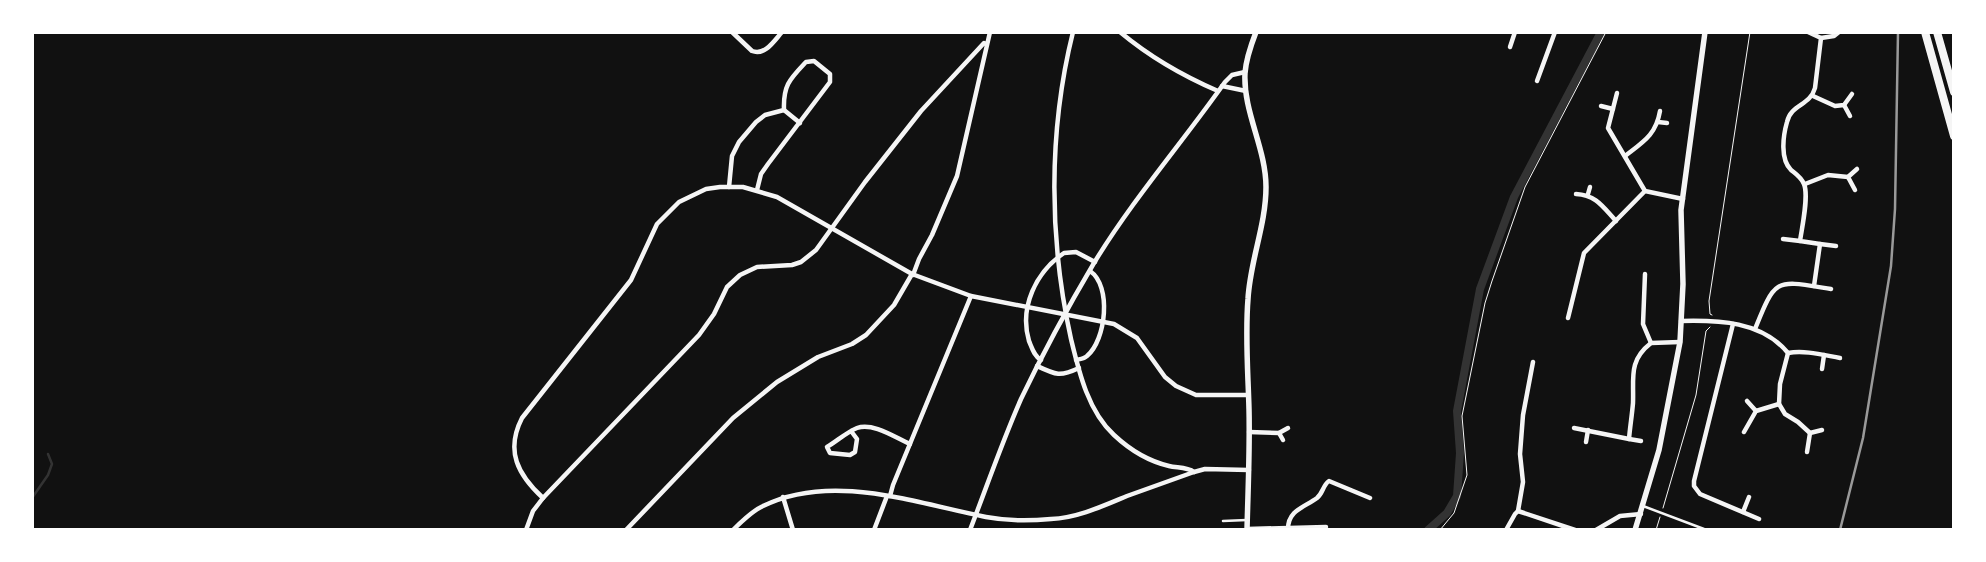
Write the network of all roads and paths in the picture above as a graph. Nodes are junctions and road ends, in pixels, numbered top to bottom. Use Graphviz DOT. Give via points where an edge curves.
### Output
graph roads {
  1 [pos="732,32"];
  2 [pos="782,32"];
  3 [pos="990,32"];
  4 [pos="1073,32"];
  5 [pos="1120,32"];
  6 [pos="1256,32"];
  7 [pos="1515,32"];
  8 [pos="1555,32"];
  9 [pos="1606,32"];
  10 [pos="1705,32"];
  11 [pos="1750,32"];
  12 [pos="1808,32"];
  13 [pos="1839,32"];
  14 [pos="1925,32"];
  15 [pos="1937,32"];
  16 [pos="1821,38"];
  17 [pos="986,44"];
  18 [pos="1510,46"];
  19 [pos="1245,72"];
  20 [pos="1537,81"];
  21 [pos="1222,86"];
  22 [pos="1246,91"];
  23 [pos="1218,92"];
  24 [pos="1954,92"];
  25 [pos="1617,93"];
  26 [pos="1852,94"];
  27 [pos="1813,96"];
  28 [pos="1844,105"];
  29 [pos="1601,106"];
  30 [pos="1613,108"];
  31 [pos="784,110"];
  32 [pos="1660,111"];
  33 [pos="1850,116"];
  34 [pos="1658,122"];
  35 [pos="800,123"];
  36 [pos="1667,124"];
  37 [pos="1954,136"];
  38 [pos="1625,156"];
  39 [pos="1857,169"];
  40 [pos="1848,177"];
  41 [pos="1804,184"];
  42 [pos="729,186"];
  43 [pos="1590,187"];
  44 [pos="757,190"];
  45 [pos="1855,190"];
  46 [pos="1645,191"];
  47 [pos="1576,194"];
  48 [pos="1588,194"];
  49 [pos="1682,199"];
  50 [pos="1616,221"];
  51 [pos="832,229"];
  52 [pos="1783,239"];
  53 [pos="1800,241"];
  54 [pos="1820,244"];
  55 [pos="1836,246"];
  56 [pos="1058,257"];
  57 [pos="1095,262"];
  58 [pos="1090,271"];
  59 [pos="1645,274"];
  60 [pos="913,275"];
  61 [pos="1814,286"];
  62 [pos="1831,289"];
  63 [pos="971,296"];
  64 [pos="1028,307"];
  65 [pos="1066,313"];
  66 [pos="1568,318"];
  67 [pos="1102,320"];
  68 [pos="1681,321"];
  69 [pos="1713,321"];
  70 [pos="1733,324"];
  71 [pos="1755,329"];
  72 [pos="1680,342"];
  73 [pos="1651,343"];
  74 [pos="1788,353"];
  75 [pos="1824,355"];
  76 [pos="1840,358"];
  77 [pos="1041,360"];
  78 [pos="1076,360"];
  79 [pos="1534,362"];
  80 [pos="1037,366"];
  81 [pos="1079,368"];
  82 [pos="1822,369"];
  83 [pos="1248,395"];
  84 [pos="1746,401"];
  85 [pos="1779,404"];
  86 [pos="1756,411"];
  87 [pos="1288,428"];
  88 [pos="1574,428"];
  89 [pos="1588,430"];
  90 [pos="1822,430"];
  91 [pos="852,431"];
  92 [pos="1249,432"];
  93 [pos="1744,432"];
  94 [pos="1279,433"];
  95 [pos="1810,433"];
  96 [pos="1628,439"];
  97 [pos="1282,440"];
  98 [pos="1641,441"];
  99 [pos="1586,442"];
  100 [pos="910,444"];
  101 [pos="1807,452"];
  102 [pos="1249,470"];
  103 [pos="1194,472"];
  104 [pos="889,496"];
  105 [pos="783,497"];
  106 [pos="543,498"];
  107 [pos="1370,498"];
  108 [pos="1749,498"];
  109 [pos="1643,506"];
  110 [pos="1518,511"];
  111 [pos="1743,512"];
  112 [pos="1661,513"];
  113 [pos="976,514"];
  114 [pos="1641,514"];
  115 [pos="1760,519"];
  116 [pos="1247,520"];
  117 [pos="1223,521"];
  118 [pos="1326,526"];
  119 [pos="1288,528"];
  120 [pos="1704,528"];
  121 [pos="1247,529"];
  122 [pos="526,530"];
  123 [pos="626,530"];
  124 [pos="733,530"];
  125 [pos="793,530"];
  126 [pos="874,530"];
  127 [pos="970,530"];
  128 [pos="1440,530"];
  129 [pos="1506,530"];
  130 [pos="1575,530"];
  131 [pos="1596,530"];
  132 [pos="1635,530"];
  133 [pos="1656,530"];
  1 -- 2 [label="street" via="756,53 764,51"];
  3 -- 17 [label="street"];
  4 -- 56 [label="street" via="1065,65 1056,136"];
  5 -- 23 [label="street" via="1158,60"];
  6 -- 19 [label="street"];
  7 -- 18 [label="street"];
  8 -- 20 [label="street"];
  9 -- 128 [label="path" via="1525,187 1492,281 1462,416 1467,476 1454,513"];
  10 -- 49 [label="street"];
  11 -- 69 [label="path" via="1710,301"];
  12 -- 16 [label="street"];
  13 -- 16 [label="street"];
  14 -- 37 [label="highway"];
  15 -- 24 [label="highway"];
  16 -- 27 [label="street"];
  17 -- 51 [label="street" via="921,110"];
  17 -- 60 [label="street" via="957,176"];
  19 -- 21 [label="street" via="1232,75"];
  19 -- 22 [label="street"];
  21 -- 22 [label="street"];
  21 -- 23 [label="street"];
  22 -- 83 [label="street" via="1261,149 1266,186 1248,299"];
  23 -- 57 [label="street" via="1127,212"];
  25 -- 30 [label="street"];
  26 -- 28 [label="street"];
  27 -- 28 [label="street" via="1835,106"];
  27 -- 41 [label="street" via="1789,116 1783,149 1788,165"];
  28 -- 33 [label="street"];
  29 -- 30 [label="street"];
  30 -- 38 [label="street" via="1608,128"];
  31 -- 35 [label="street"];
  31 -- 35 [label="street" via="786,85 806,62 814,61 831,78"];
  31 -- 42 [label="street" via="756,122 739,142 732,156"];
  32 -- 34 [label="street"];
  34 -- 36 [label="street"];
  34 -- 38 [label="street" via="1651,135"];
  35 -- 44 [label="street" via="761,174"];
  38 -- 46 [label="street"];
  39 -- 40 [label="street"];
  40 -- 41 [label="street" via="1828,175"];
  40 -- 45 [label="street"];
  41 -- 53 [label="street" via="1806,193"];
  42 -- 44 [label="street"];
  42 -- 106 [label="street" via="692,194 657,224 631,280 522,418 514,447 518,465 526,481"];
  43 -- 48 [label="street"];
  44 -- 51 [label="street" via="777,197"];
  46 -- 49 [label="street"];
  46 -- 50 [label="street"];
  47 -- 48 [label="street"];
  48 -- 50 [label="street"];
  49 -- 68 [label="street"];
  50 -- 66 [label="street" via="1584,253"];
  51 -- 60 [label="street"];
  51 -- 106 [label="street" via="802,262 757,266 736,278 727,287 699,335"];
  52 -- 53 [label="street"];
  53 -- 54 [label="street"];
  54 -- 55 [label="street"];
  54 -- 61 [label="street"];
  56 -- 57 [label="street" via="1064,252 1076,252"];
  56 -- 64 [label="street" via="1036,283"];
  56 -- 65 [label="street"];
  57 -- 58 [label="street"];
  58 -- 65 [label="street"];
  58 -- 67 [label="street" via="1101,286"];
  59 -- 73 [label="street" via="1643,324"];
  60 -- 63 [label="street"];
  60 -- 123 [label="street" via="894,305 866,335 818,357 777,382 733,418"];
  61 -- 62 [label="street"];
  61 -- 71 [label="street" via="1787,283 1779,286 1768,298"];
  63 -- 64 [label="street"];
  63 -- 100 [label="street"];
  64 -- 65 [label="street"];
  64 -- 77 [label="street" via="1028,337 1032,350"];
  65 -- 67 [label="street"];
  65 -- 77 [label="street"];
  65 -- 78 [label="street"];
  67 -- 78 [label="street" via="1092,351 1085,358"];
  67 -- 83 [label="street" via="1138,338 1165,377 1187,392 1207,396"];
  68 -- 69 [label="street"];
  68 -- 72 [label="street"];
  69 -- 70 [label="street"];
  69 -- 112 [label="path" via="1712,327 1706,330 1692,408"];
  70 -- 71 [label="street"];
  70 -- 111 [label="street" via="1694,486 1700,494"];
  71 -- 74 [label="street"];
  72 -- 73 [label="street"];
  72 -- 109 [label="street" via="1660,450"];
  73 -- 96 [label="street" via="1639,356 1632,372"];
  74 -- 75 [label="street"];
  74 -- 85 [label="street"];
  75 -- 76 [label="street"];
  75 -- 82 [label="street"];
  77 -- 80 [label="street"];
  78 -- 81 [label="street"];
  79 -- 110 [label="street" via="1523,415 1520,454 1523,482"];
  80 -- 81 [label="street" via="1060,375"];
  80 -- 113 [label="street" via="998,453"];
  81 -- 103 [label="street" via="1086,392 1113,434 1146,458"];
  83 -- 92 [label="street"];
  84 -- 86 [label="street"];
  85 -- 86 [label="street"];
  85 -- 95 [label="street" via="1785,414"];
  86 -- 93 [label="street"];
  87 -- 94 [label="street"];
  88 -- 89 [label="street"];
  89 -- 96 [label="street"];
  89 -- 99 [label="street"];
  90 -- 95 [label="street"];
  91 -- 91 [label="street" via="858,440 856,452 830,453 827,447"];
  91 -- 100 [label="street" via="859,427 874,428"];
  92 -- 94 [label="street"];
  92 -- 102 [label="street"];
  94 -- 97 [label="street"];
  95 -- 101 [label="street"];
  96 -- 98 [label="street"];
  100 -- 104 [label="street"];
  102 -- 103 [label="street" via="1205,469"];
  102 -- 116 [label="street"];
  103 -- 113 [label="street" via="1085,512 1053,519 1010,520"];
  104 -- 105 [label="street" via="847,491"];
  104 -- 113 [label="street"];
  104 -- 126 [label="street"];
  105 -- 124 [label="street" via="761,507"];
  105 -- 125 [label="street"];
  106 -- 122 [label="street" via="533,511"];
  107 -- 119 [label="street" via="1329,481 1318,497 1294,514"];
  108 -- 111 [label="street"];
  109 -- 112 [label="lane"];
  109 -- 114 [label="street"];
  110 -- 129 [label="street"];
  110 -- 130 [label="street"];
  111 -- 115 [label="street"];
  112 -- 120 [label="lane"];
  112 -- 133 [label="path"];
  113 -- 127 [label="street"];
  114 -- 131 [label="street" via="1620,516"];
  114 -- 132 [label="street"];
  116 -- 117 [label="lane"];
  116 -- 121 [label="street"];
  118 -- 119 [label="street"];
  119 -- 121 [label="street"];
}
